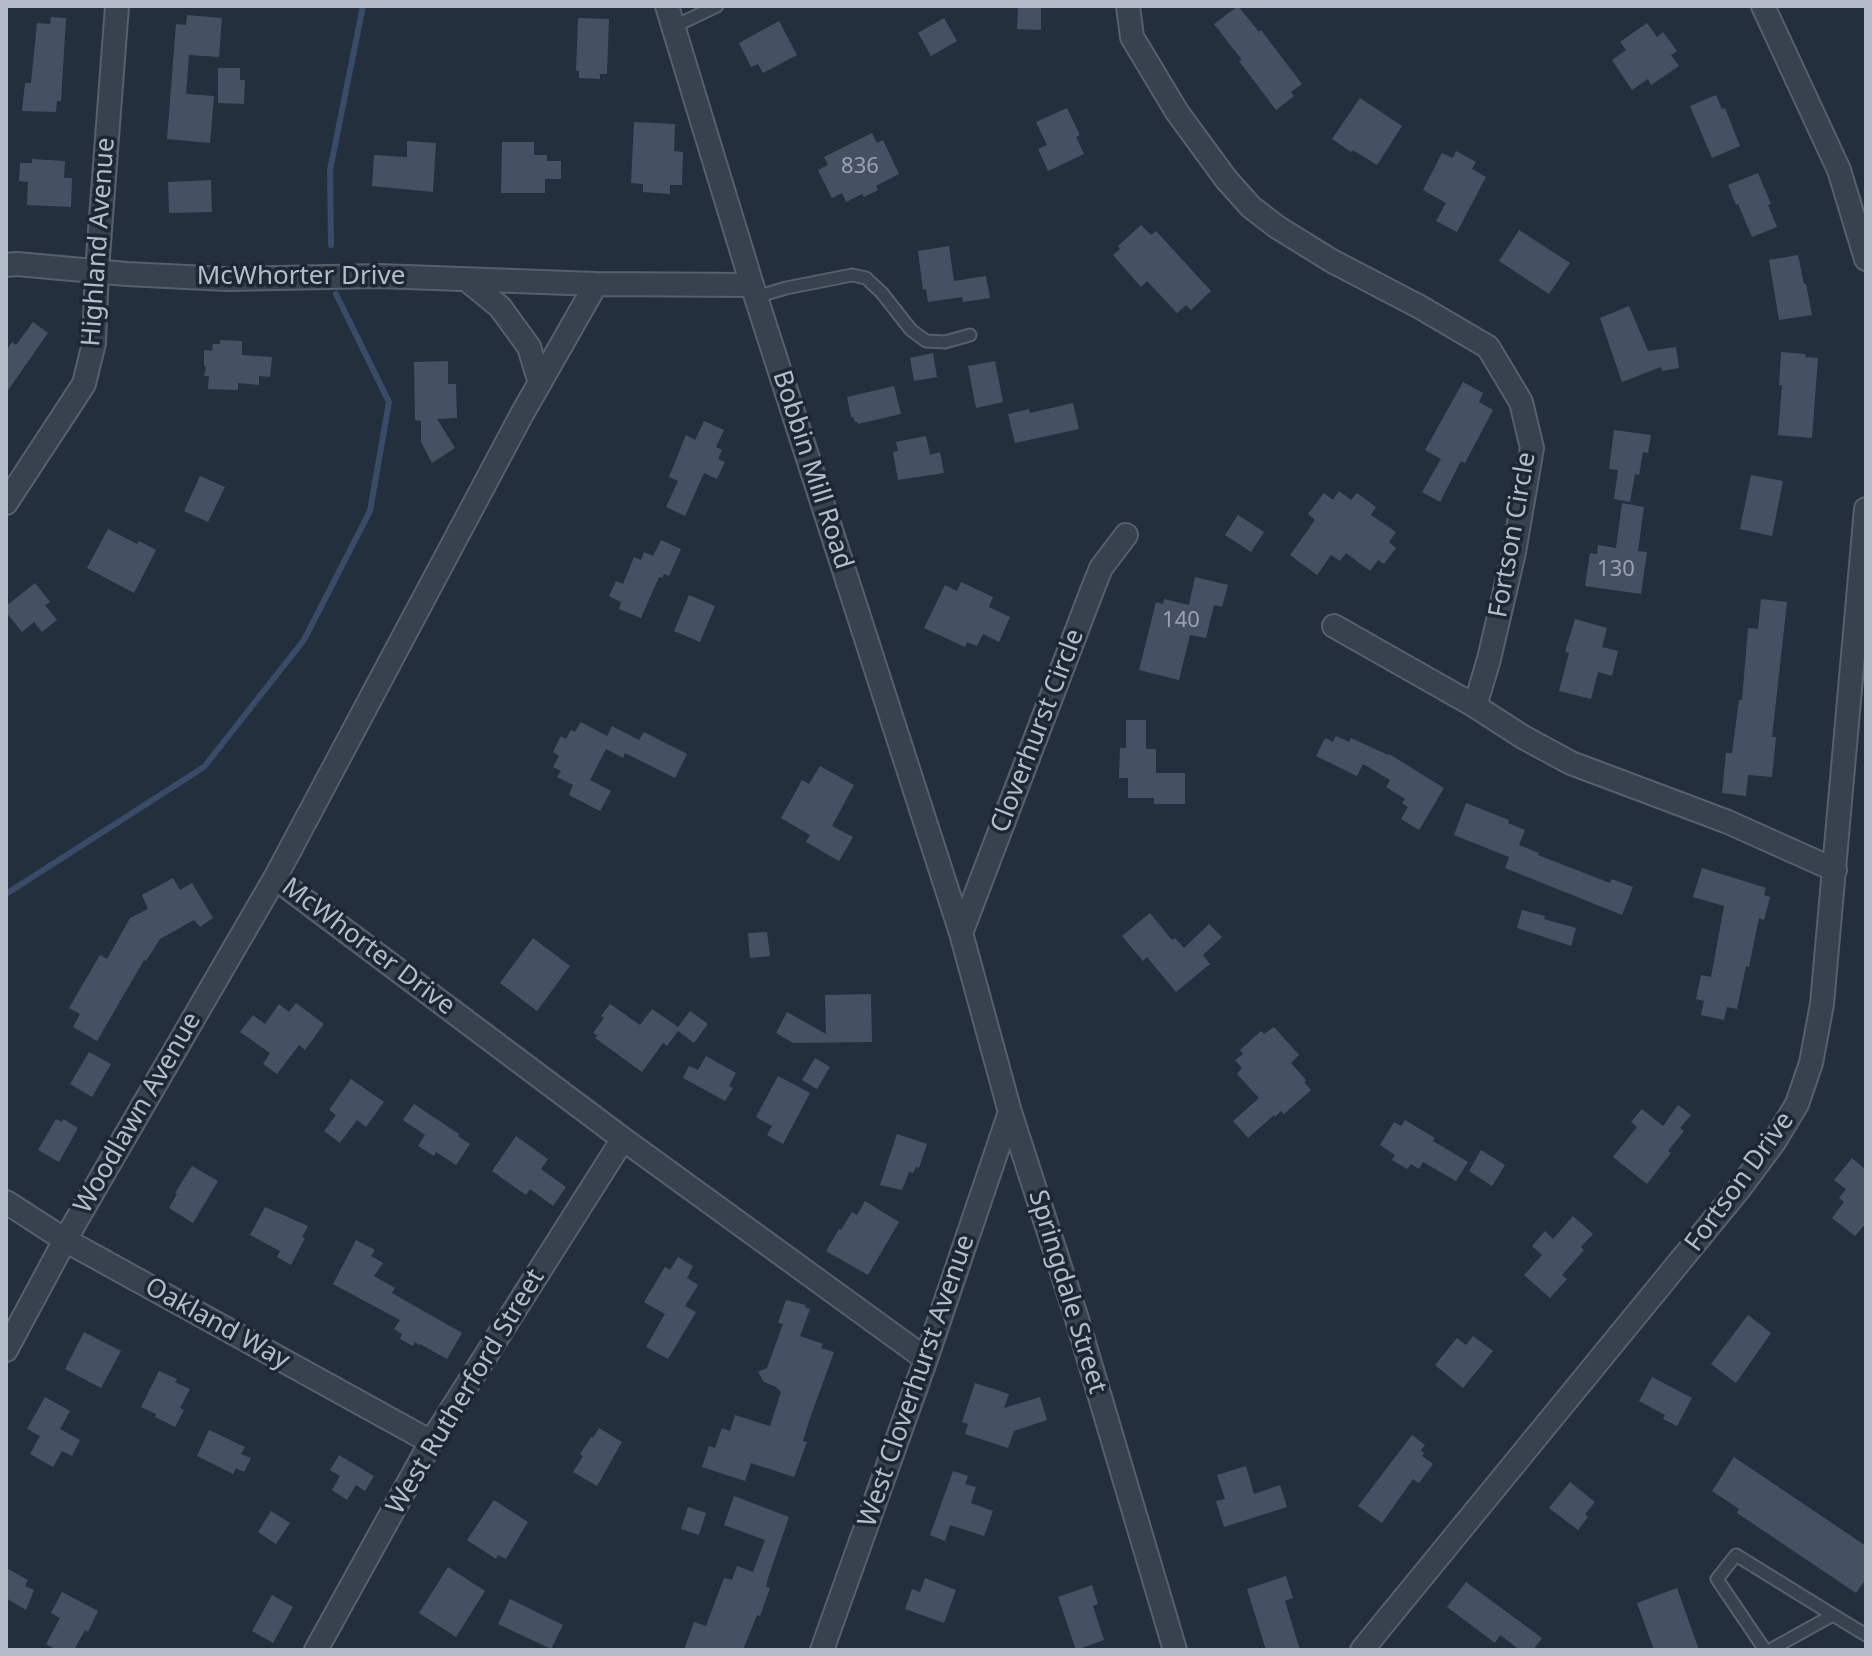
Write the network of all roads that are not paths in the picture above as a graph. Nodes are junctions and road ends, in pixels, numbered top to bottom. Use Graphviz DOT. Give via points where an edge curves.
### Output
graph roads {
  1 [pos="117,6"];
  2 [pos="717,6"];
  3 [pos="1128,6"];
  4 [pos="1763,6"];
  5 [pos="670,16"];
  6 [pos="1866,259"];
  7 [pos="6,265"];
  8 [pos="97,270"];
  9 [pos="468,281"];
  10 [pos="596,284"];
  11 [pos="754,291"];
  12 [pos="970,335"];
  13 [pos="540,383"];
  14 [pos="6,503"];
  15 [pos="1866,509"];
  16 [pos="1126,535"];
  17 [pos="1334,626"];
  18 [pos="1475,706"];
  19 [pos="1835,870"];
  20 [pos="275,878"];
  21 [pos="961,933"];
  22 [pos="1010,1112"];
  23 [pos="623,1139"];
  24 [pos="6,1202"];
  25 [pos="65,1240"];
  26 [pos="6,1350"];
  27 [pos="926,1359"];
  28 [pos="431,1442"];
  29 [pos="1833,1615"];
  30 [pos="1866,1635"];
  31 [pos="316,1650"];
  32 [pos="822,1650"];
  33 [pos="1175,1650"];
  34 [pos="1362,1650"];
  35 [pos="1768,1650"];
  1 -- 8 [label="street, Highland Avenue"];
  2 -- 5 [label="lane"];
  3 -- 18 [label="street, Fortson Circle" via="1132,37 1177,112 1251,207 1332,261 1488,347 1521,402 1532,448 1514,552"];
  4 -- 6 [label="street" via="1839,170"];
  5 -- 11 [label="street, Bobbin Mill Road"];
  7 -- 8 [label="street, McWhorter Drive"];
  8 -- 9 [label="street, McWhorter Drive" via="226,279 379,276"];
  8 -- 14 [label="street, Highland Avenue" via="94,343 84,384"];
  9 -- 10 [label="street, McWhorter Drive"];
  9 -- 13 [label="street" via="500,307 529,347"];
  10 -- 11 [label="street, McWhorter Drive"];
  10 -- 13 [label="street, McWhorter Drive"];
  11 -- 12 [label="lane" via="852,275 866,278 926,341"];
  11 -- 21 [label="street, Bobbin Mill Road"];
  13 -- 20 [label="street, McWhorter Drive"];
  15 -- 19 [label="street, Fortson Drive"];
  16 -- 21 [label="street, Cloverhurst Circle" via="1101,568"];
  17 -- 18 [label="street"];
  18 -- 19 [label="street" via="1571,763 1728,822"];
  19 -- 34 [label="street, Fortson Drive" via="1811,1063 1797,1104 1774,1142"];
  20 -- 23 [label="street, McWhorter Drive"];
  20 -- 25 [label="street, Woodlawn Avenue"];
  21 -- 22 [label="street, Springdale Street"];
  22 -- 27 [label="street, West Cloverhurst Avenue"];
  22 -- 33 [label="street, Springdale Street"];
  23 -- 27 [label="street, McWhorter Drive"];
  23 -- 28 [label="street, West Rutherford Street"];
  24 -- 25 [label="street, Oakland Way"];
  25 -- 26 [label="street, Woodlawn Avenue"];
  25 -- 28 [label="street, Oakland Way"];
  27 -- 32 [label="street, West Cloverhurst Avenue"];
  28 -- 31 [label="street, West Rutherford Street"];
  29 -- 30 [label="lane"];
  29 -- 35 [label="lane"];
  29 -- 35 [label="lane" via="1736,1555 1717,1579"];
}
